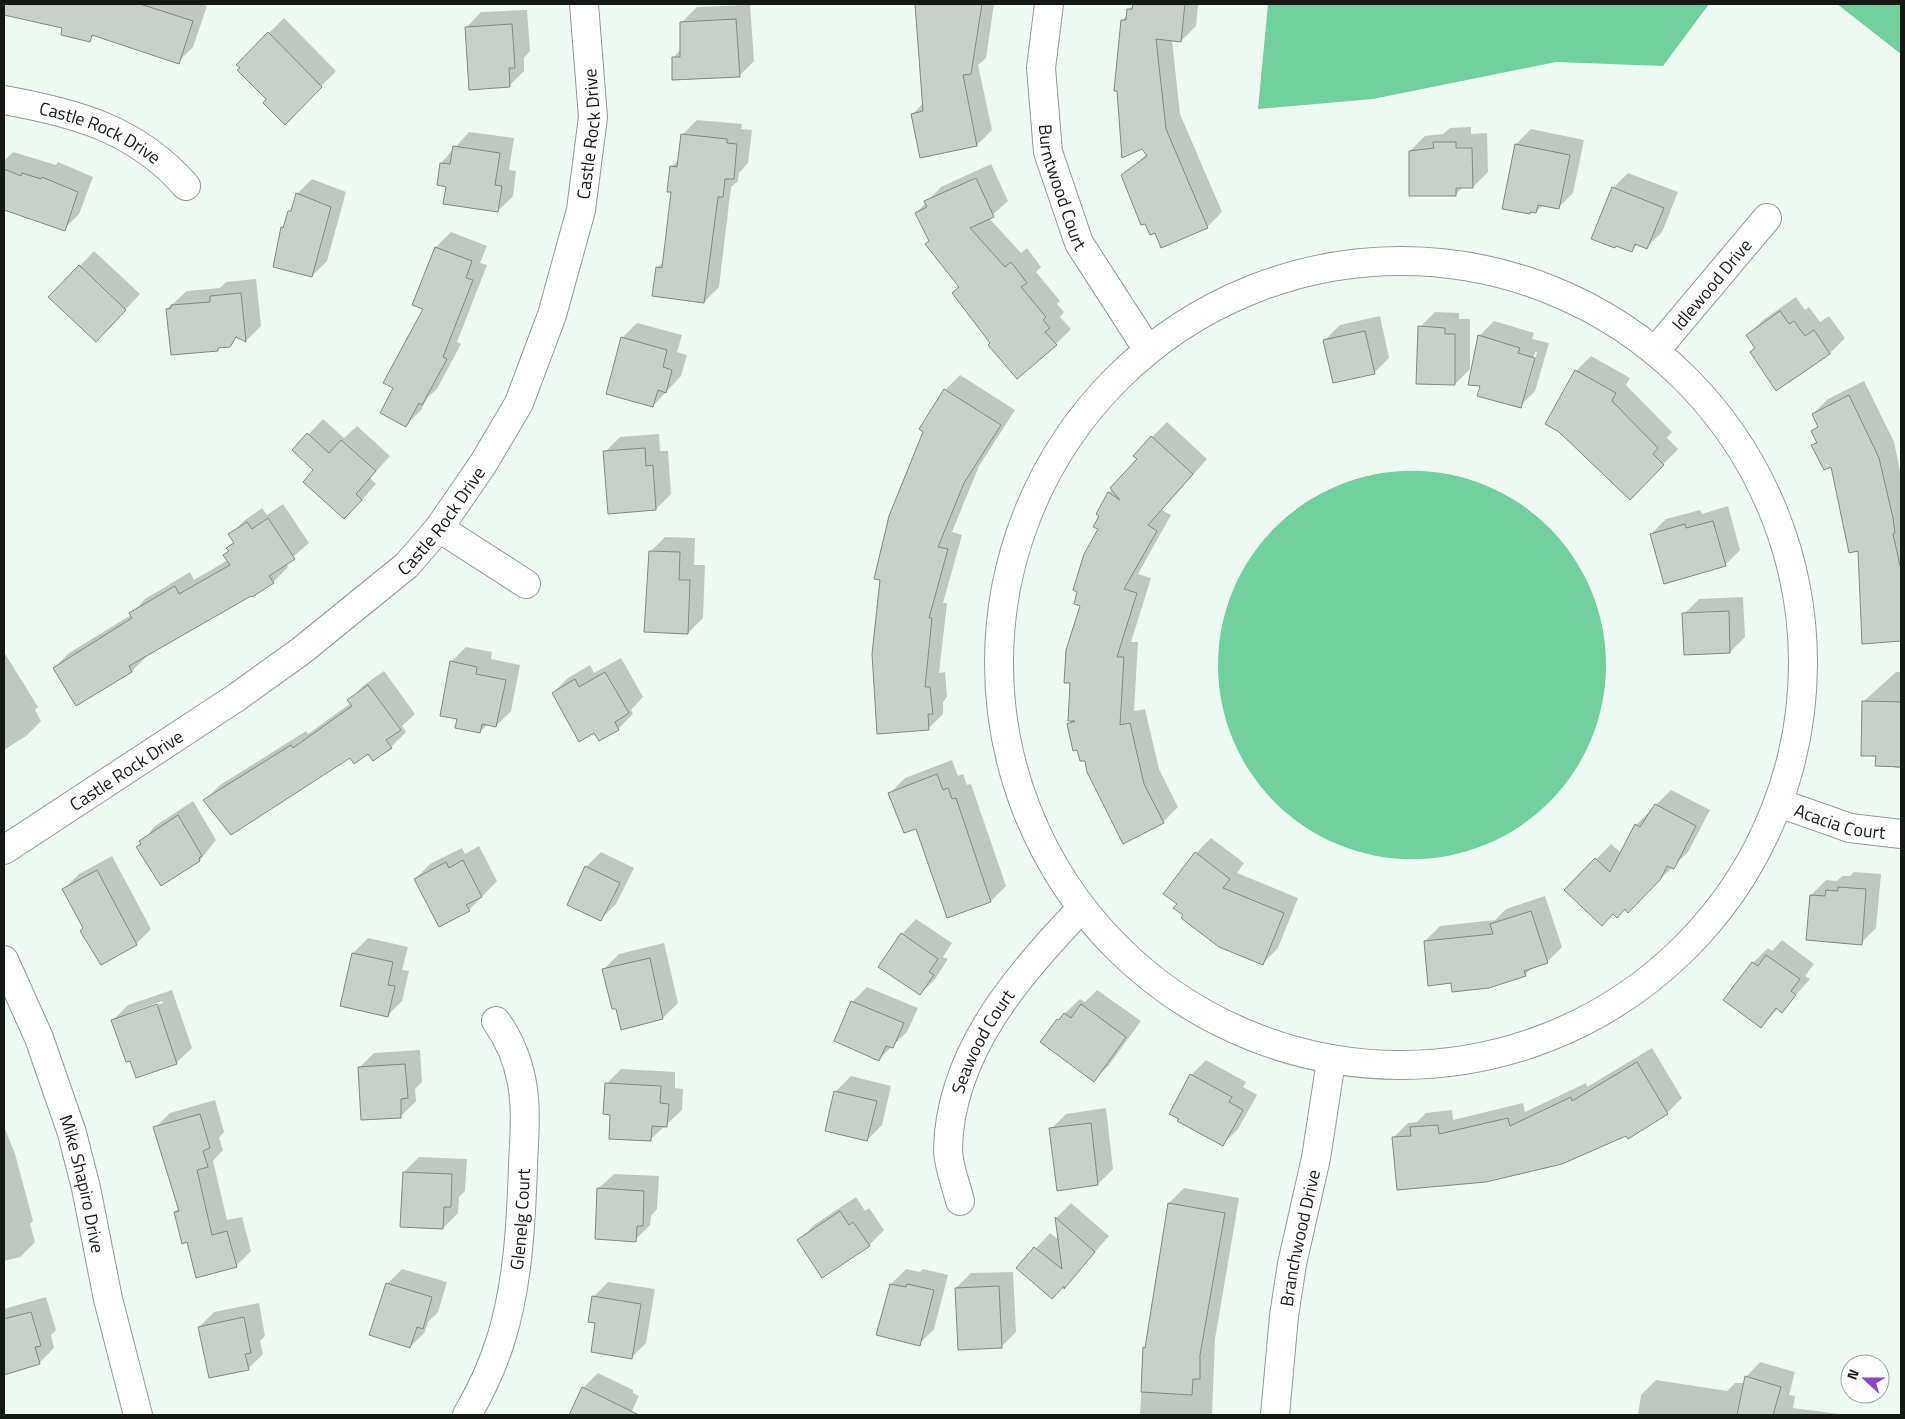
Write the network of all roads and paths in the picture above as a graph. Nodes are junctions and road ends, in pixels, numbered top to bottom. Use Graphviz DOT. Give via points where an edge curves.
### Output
graph roads {
  1 [pos="584,4"];
  2 [pos="1049,4"];
  3 [pos="4,100"];
  4 [pos="186,186"];
  5 [pos="1767,218"];
  6 [pos="1148,350"];
  7 [pos="1656,350"];
  8 [pos="439,528"];
  9 [pos="526,584"];
  10 [pos="1779,803"];
  11 [pos="1901,834"];
  12 [pos="4,850"];
  13 [pos="1081,909"];
  14 [pos="4,960"];
  15 [pos="496,1021"];
  16 [pos="1331,1061"];
  17 [pos="960,1201"];
  18 [pos="138,1415"];
  19 [pos="467,1415"];
  20 [pos="1274,1415"];
  1 -- 8 [label="street, Castle Rock Drive" via="593,117 581,210 557,296 519,403 483,464"];
  2 -- 6 [label="street, Burntwood Court" via="1041,68 1048,152 1079,243"];
  3 -- 4 [label="street, Castle Rock Drive" via="71,114 118,132 168,165"];
  5 -- 7 [label="street, Idlewood Drive"];
  6 -- 7 [label="street" via="1210,308 1264,284 1340,264 1382,260 1440,261 1495,270 1549,288 1610,317"];
  6 -- 13 [label="street" via="1100,396 1054,459 1018,543 1004,599 999,661 1008,746 1019,789 1038,838"];
  7 -- 10 [label="street" via="1699,389 1732,431 1764,485 1787,546 1801,613 1804,654 1801,713"];
  8 -- 9 [label="street"];
  8 -- 12 [label="street, Castle Rock Drive" via="407,565 301,651"];
  10 -- 11 [label="street, Acacia Court" via="1850,828"];
  10 -- 16 [label="street" via="1742,878 1720,911 1667,966 1638,990 1599,1015 1558,1035 1507,1053 1450,1064"];
  13 -- 16 [label="street" via="1127,959 1192,1008 1260,1042"];
  13 -- 17 [label="street, Seawood Court" via="1002,999 963,1072 955,1098 948,1150"];
  14 -- 18 [label="street, Mike Shapiro Drive" via="38,1038 72,1133 108,1299"];
  15 -- 19 [label="street, Glenelg Court" via="508,1037 522,1083 526,1114 521,1219 503,1333"];
  16 -- 20 [label="street, Branchwood Drive" via="1316,1158 1292,1264"];
}
